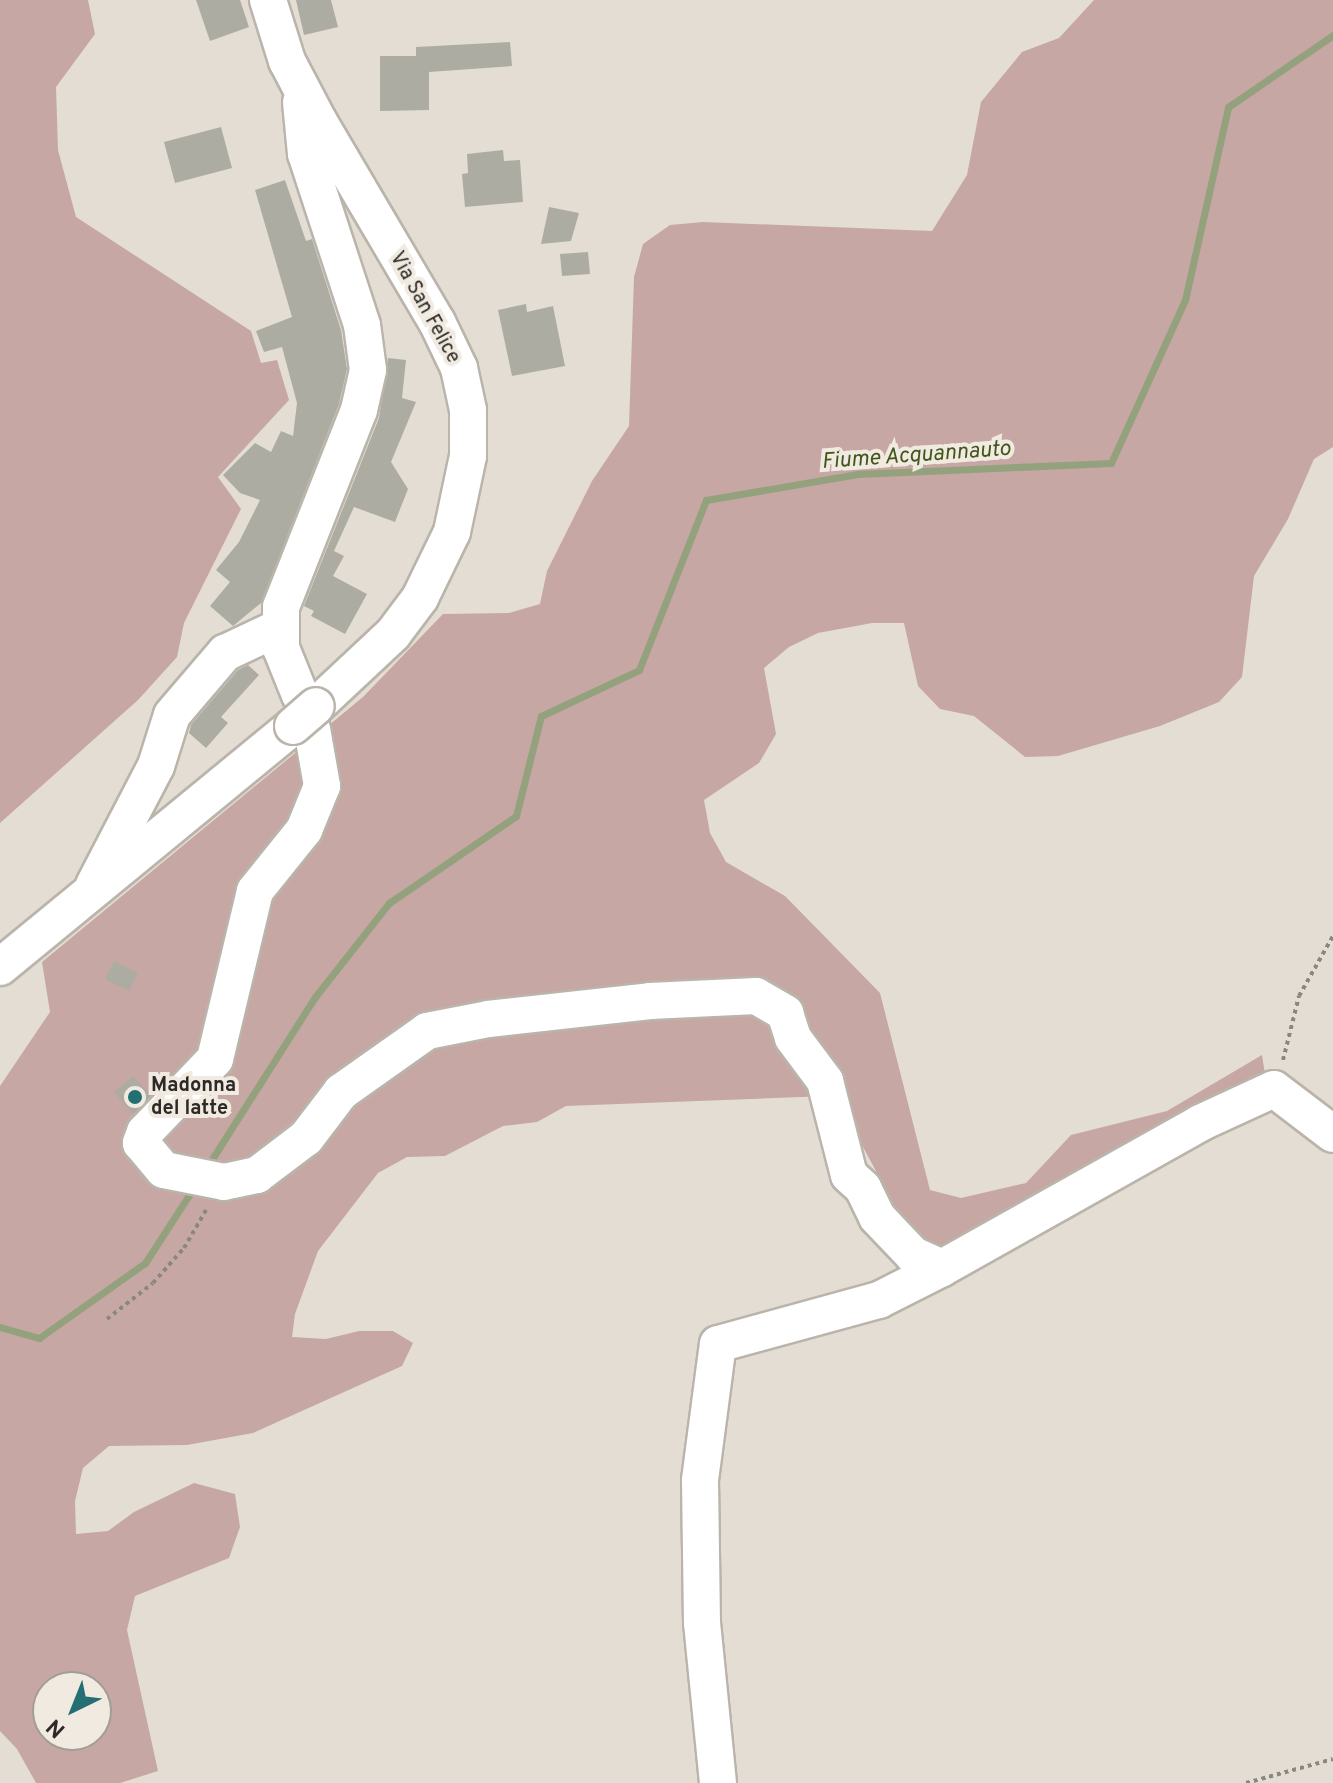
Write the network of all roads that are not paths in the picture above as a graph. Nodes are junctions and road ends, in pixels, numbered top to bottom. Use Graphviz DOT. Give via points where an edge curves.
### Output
graph roads {
  1 [pos="268,0"];
  2 [pos="303,89"];
  3 [pos="280,627"];
  4 [pos="306,714"];
  5 [pos="86,900"];
  6 [pos="0,967"];
  7 [pos="1333,1134"];
  8 [pos="942,1268"];
  9 [pos="718,1783"];
  1 -- 2 [label="street, Via San Felice" via="287,61"];
  2 -- 3 [label="street" via="298,118 362,325 368,370 359,410 281,607"];
  2 -- 4 [label="street, Via San Felice" via="437,322 459,368 468,410 468,456 452,532 420,598 393,634"];
  3 -- 4 [label="street" via="281,648"];
  3 -- 5 [label="street" via="225,653 172,715 156,766"];
  4 -- 5 [label="street, Via San Felice"];
  4 -- 8 [label="street" via="322,786 304,830 255,891 215,1059 145,1132 141,1143 164,1170 224,1182 257,1175 306,1138 341,1092 427,1031 650,1001 756,996 785,1013 793,1038 825,1081 849,1175 863,1188 877,1217 913,1255"];
  5 -- 6 [label="street, Via San Felice"];
  7 -- 8 [label="street" via="1274,1089 1200,1123"];
  8 -- 9 [label="street" via="879,1300 718,1344 700,1480 702,1623"];
}
